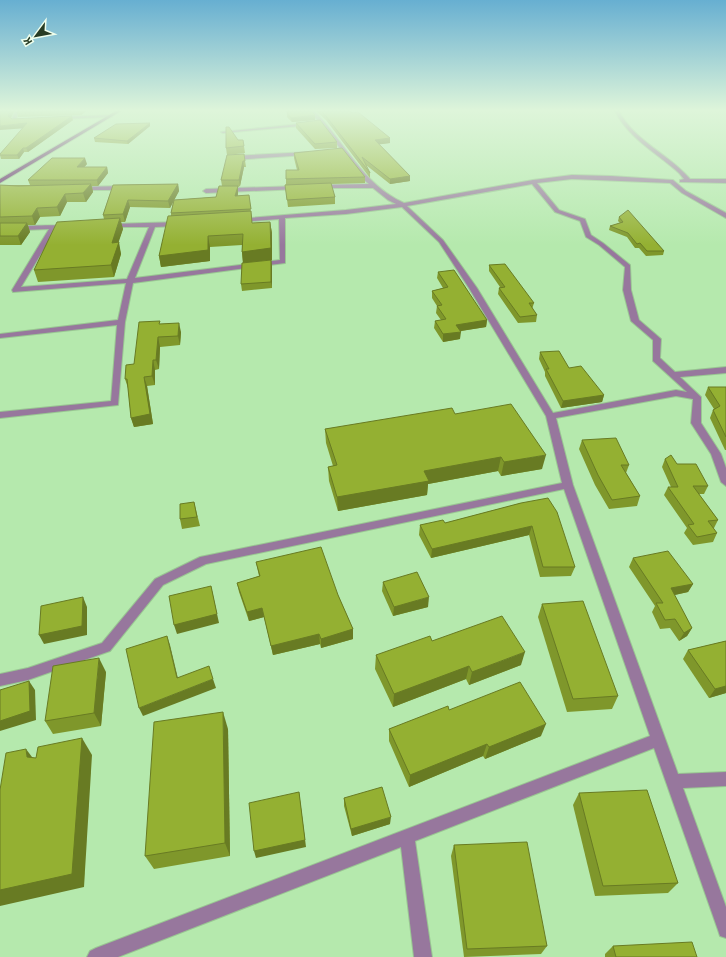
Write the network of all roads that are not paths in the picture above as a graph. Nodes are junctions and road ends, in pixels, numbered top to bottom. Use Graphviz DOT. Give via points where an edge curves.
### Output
graph roads {
  1 [pos="43,156"];
  2 [pos="261,156"];
  3 [pos="348,156"];
  4 [pos="662,156"];
  5 [pos="228,158"];
  6 [pos="0,181"];
  7 [pos="671,181"];
  8 [pos="688,181"];
  9 [pos="726,181"];
  10 [pos="534,182"];
  11 [pos="374,186"];
  12 [pos="313,187"];
  13 [pos="129,188"];
  14 [pos="305,188"];
  15 [pos="76,189"];
  16 [pos="206,190"];
  17 [pos="403,205"];
  18 [pos="726,216"];
  19 [pos="282,217"];
  20 [pos="228,221"];
  21 [pos="183,223"];
  22 [pos="153,225"];
  23 [pos="100,226"];
  24 [pos="54,227"];
  25 [pos="77,227"];
  26 [pos="0,229"];
  27 [pos="130,281"];
  28 [pos="122,322"];
  29 [pos="0,336"];
  30 [pos="726,370"];
  31 [pos="673,375"];
  32 [pos="697,397"];
  33 [pos="0,415"];
  34 [pos="551,416"];
  35 [pos="726,482"];
  36 [pos="568,485"];
  37 [pos="0,680"];
  38 [pos="658,740"];
  39 [pos="726,778"];
  40 [pos="673,781"];
  41 [pos="407,837"];
  42 [pos="726,930"];
  43 [pos="96,957"];
  44 [pos="422,957"];
  1 -- 6 [label="main road"];
  2 -- 5 [label="street"];
  3 -- 11 [label="street"];
  4 -- 8 [label="street" via="683,172"];
  7 -- 8 [label="street"];
  7 -- 10 [label="street" via="572,177"];
  7 -- 18 [label="street" via="684,192"];
  8 -- 9 [label="street"];
  10 -- 17 [label="street"];
  10 -- 31 [label="street" via="557,211 583,220 588,236 628,266 627,290 635,321 657,339 656,359"];
  11 -- 12 [label="street"];
  11 -- 17 [label="street" via="390,199"];
  13 -- 15 [label="street"];
  14 -- 16 [label="street"];
  17 -- 19 [label="street"];
  17 -- 34 [label="street" via="440,241 453,259"];
  19 -- 20 [label="street"];
  19 -- 27 [label="street" via="283,262"];
  21 -- 22 [label="street"];
  22 -- 23 [label="street"];
  22 -- 27 [label="street"];
  24 -- 25 [label="street"];
  24 -- 26 [label="street"];
  24 -- 27 [label="street" via="16,290"];
  27 -- 28 [label="street"];
  28 -- 29 [label="street"];
  28 -- 33 [label="street" via="115,403"];
  30 -- 31 [label="street"];
  31 -- 32 [label="street"];
  32 -- 34 [label="street" via="676,393"];
  32 -- 35 [label="street" via="696,423 716,454"];
  34 -- 36 [label="street"];
  36 -- 37 [label="street" via="204,560 159,582 106,647 28,674"];
  36 -- 38 [label="street"];
  38 -- 40 [label="street"];
  38 -- 41 [label="street"];
  39 -- 40 [label="street"];
  40 -- 42 [label="street"];
  41 -- 43 [label="street"];
  41 -- 44 [label="street"];
}
